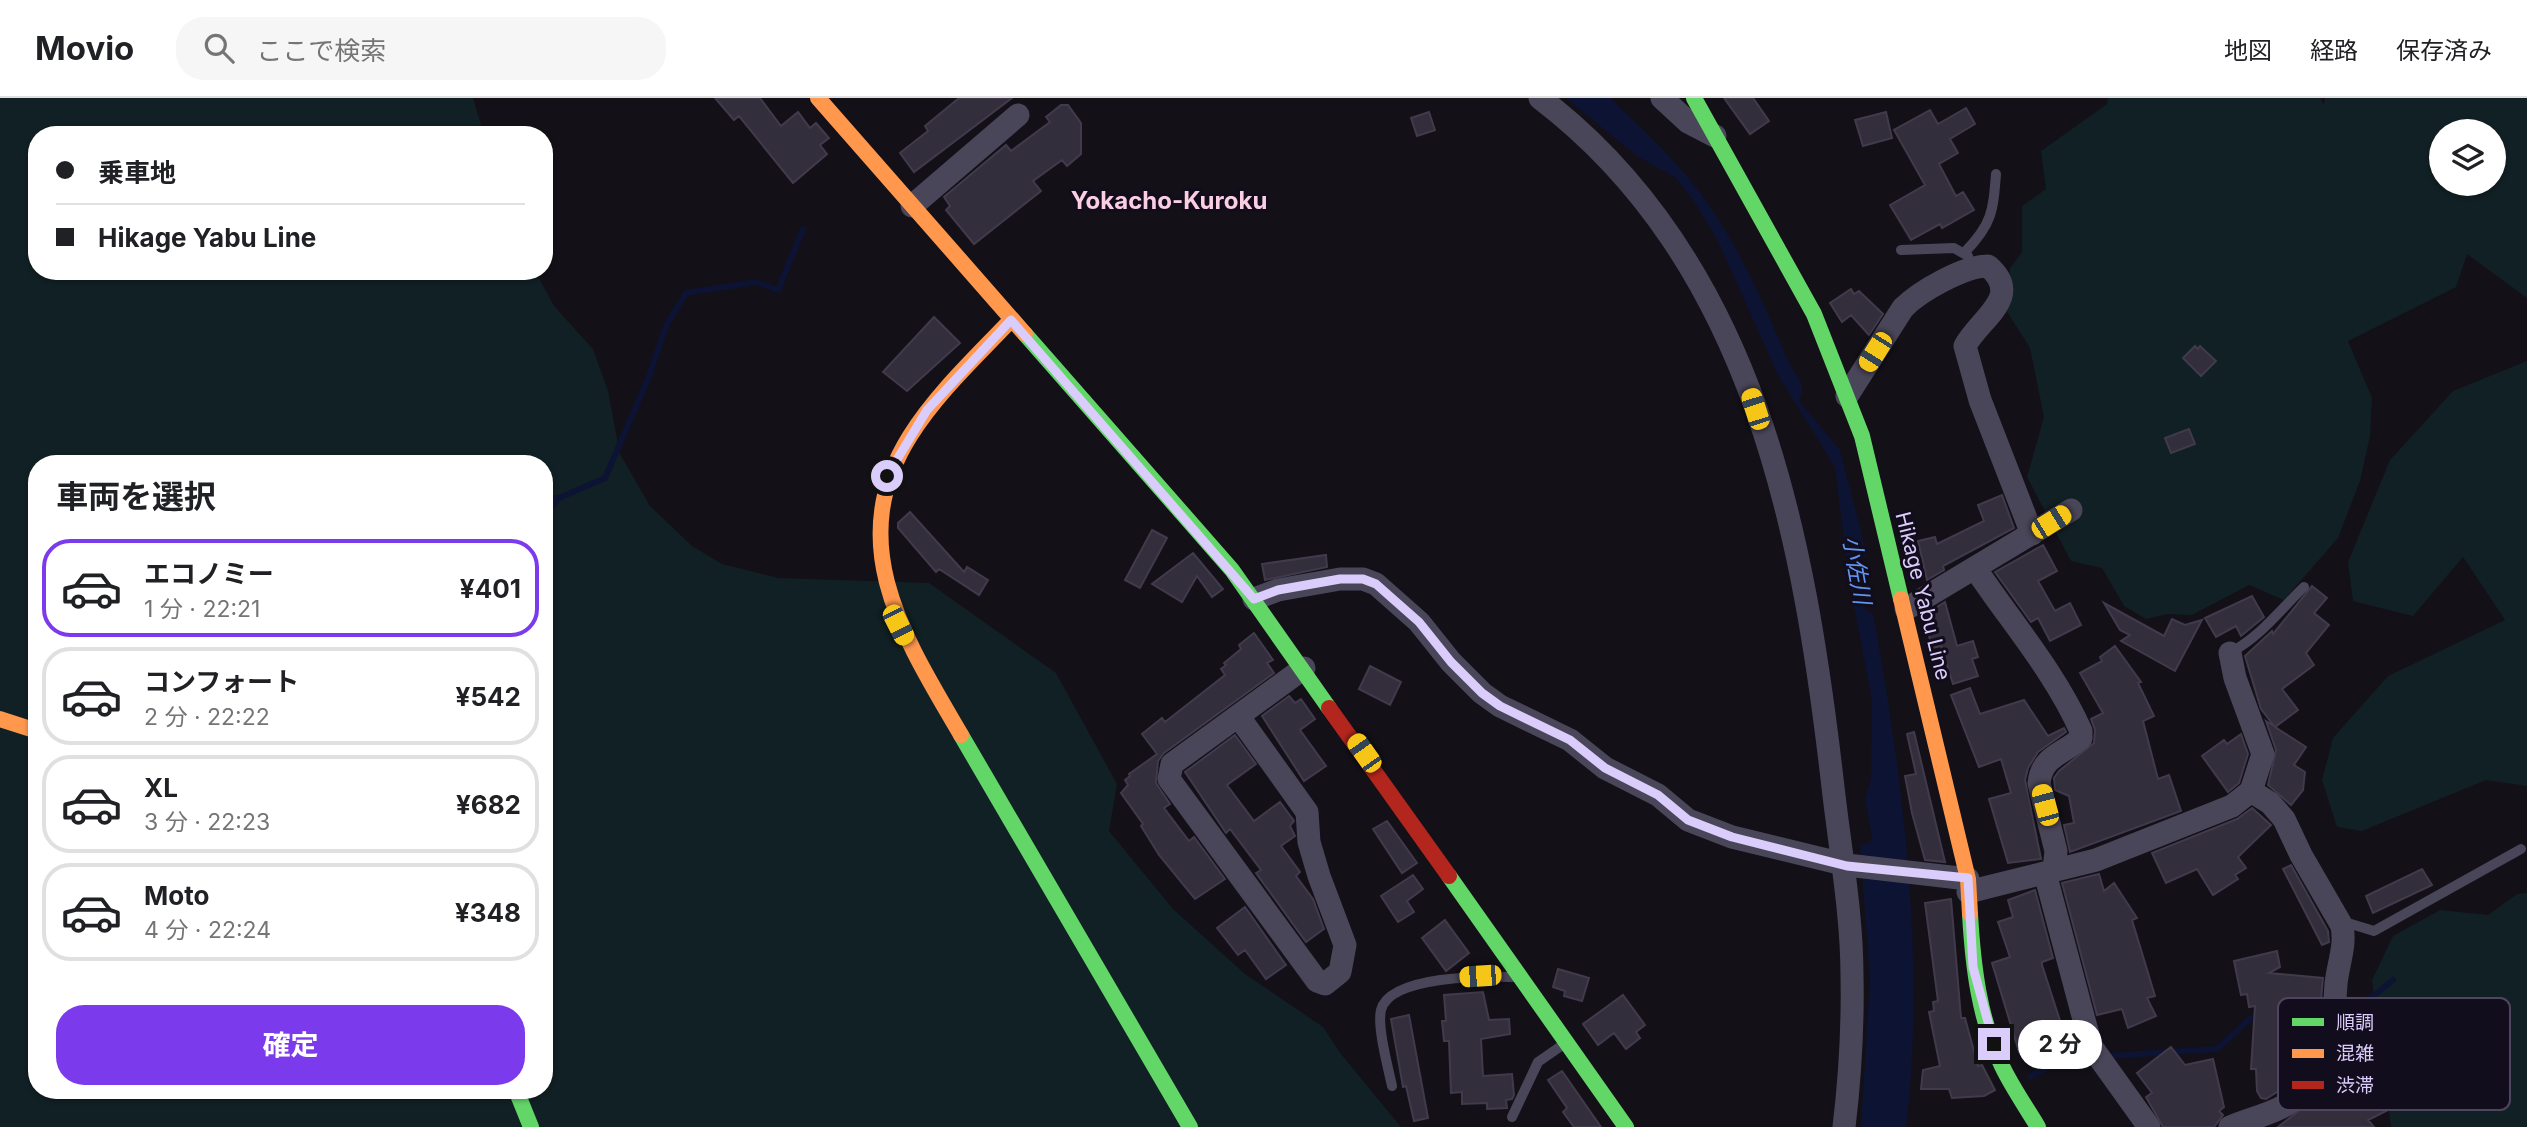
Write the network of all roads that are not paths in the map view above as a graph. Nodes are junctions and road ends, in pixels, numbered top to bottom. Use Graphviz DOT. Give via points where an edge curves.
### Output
graph roads {
  1 [pos="818,98"];
  2 [pos="1540,98"];
  3 [pos="1662,98"];
  4 [pos="1694,98"];
  5 [pos="1018,115"];
  6 [pos="1715,136"];
  7 [pos="1996,174"];
  8 [pos="912,206"];
  9 [pos="1901,250"];
  10 [pos="1971,259"];
  11 [pos="1011,320"];
  12 [pos="1847,396"];
  13 [pos="2071,510"];
  14 [pos="2032,534"];
  15 [pos="1975,569"];
  16 [pos="2304,587"];
  17 [pos="1254,599"];
  18 [pos="1906,609"];
  19 [pos="2230,653"];
  20 [pos="1304,668"];
  21 [pos="1239,717"];
  22 [pos="0,719"];
  23 [pos="28,728"];
  24 [pos="2251,791"];
  25 [pos="2521,849"];
  26 [pos="1844,865"];
  27 [pos="2050,872"];
  28 [pos="1968,885"];
  29 [pos="2342,926"];
  30 [pos="1520,977"];
  31 [pos="2335,998"];
  32 [pos="1566,1042"];
  33 [pos="1392,1086"];
  34 [pos="520,1099"];
  35 [pos="2278,1108"];
  36 [pos="1512,1117"];
  37 [pos="2243,1125"];
  38 [pos="531,1127"];
  39 [pos="1189,1127"];
  40 [pos="1626,1127"];
  41 [pos="1844,1127"];
  42 [pos="2038,1127"];
  43 [pos="2149,1127"];
  1 -- 8 [label="street"];
  2 -- 26 [label="street" via="1587,137 1675,239 1710,300 1748,387 1803,577"];
  3 -- 6 [label="street" via="1688,122"];
  4 -- 6 [label="street, Hikage Yabu Line"];
  5 -- 8 [label="street"];
  6 -- 12 [label="street, Hikage Yabu Line" via="1814,314"];
  7 -- 10 [label="lane" via="1994,208"];
  8 -- 11 [label="street"];
  9 -- 10 [label="lane" via="1954,248"];
  10 -- 12 [label="street" via="1903,308"];
  10 -- 14 [label="street" via="1988,267 2003,284 1992,314 1965,345 1980,400"];
  11 -- 17 [label="street"];
  11 -- 39 [label="street" via="927,410 895,458 880,513 885,590 916,658"];
  12 -- 18 [label="street, Hikage Yabu Line" via="1862,436"];
  13 -- 14 [label="street"];
  14 -- 15 [label="street"];
  15 -- 18 [label="street"];
  15 -- 27 [label="street" via="2057,682 2081,731 2081,738 2051,756 2040,772 2056,851"];
  16 -- 19 [label="lane" via="2265,630"];
  17 -- 20 [label="street"];
  17 -- 26 [label="street" via="1340,579 1376,584 1419,622 1482,693 1570,740 1605,768 1658,795 1688,820 1732,837"];
  18 -- 28 [label="street, Hikage Yabu Line"];
  19 -- 24 [label="street" via="2263,754"];
  20 -- 21 [label="street"];
  20 -- 30 [label="street"];
  21 -- 21 [label="street" via="1172,764 1169,779 1317,981 1325,984 1340,972 1345,945 1310,842 1307,813"];
  22 -- 23 [label="street"];
  24 -- 27 [label="street" via="2232,806 2096,860"];
  24 -- 29 [label="street" via="2284,819"];
  25 -- 29 [label="lane" via="2374,931"];
  26 -- 28 [label="street"];
  26 -- 41 [label="street" via="1852,974 1851,1068"];
  27 -- 28 [label="street"];
  27 -- 43 [label="street" via="2091,1046"];
  28 -- 42 [label="street, Hikage Yabu Line" via="1973,967 1986,1023 2002,1066"];
  29 -- 31 [label="street" via="2343,957"];
  30 -- 32 [label="street"];
  30 -- 33 [label="lane" via="1445,979 1393,995 1381,1007 1380,1019"];
  32 -- 36 [label="lane" via="1538,1062"];
  32 -- 40 [label="street"];
  34 -- 38 [label="street"];
  35 -- 37 [label="street"];
}
